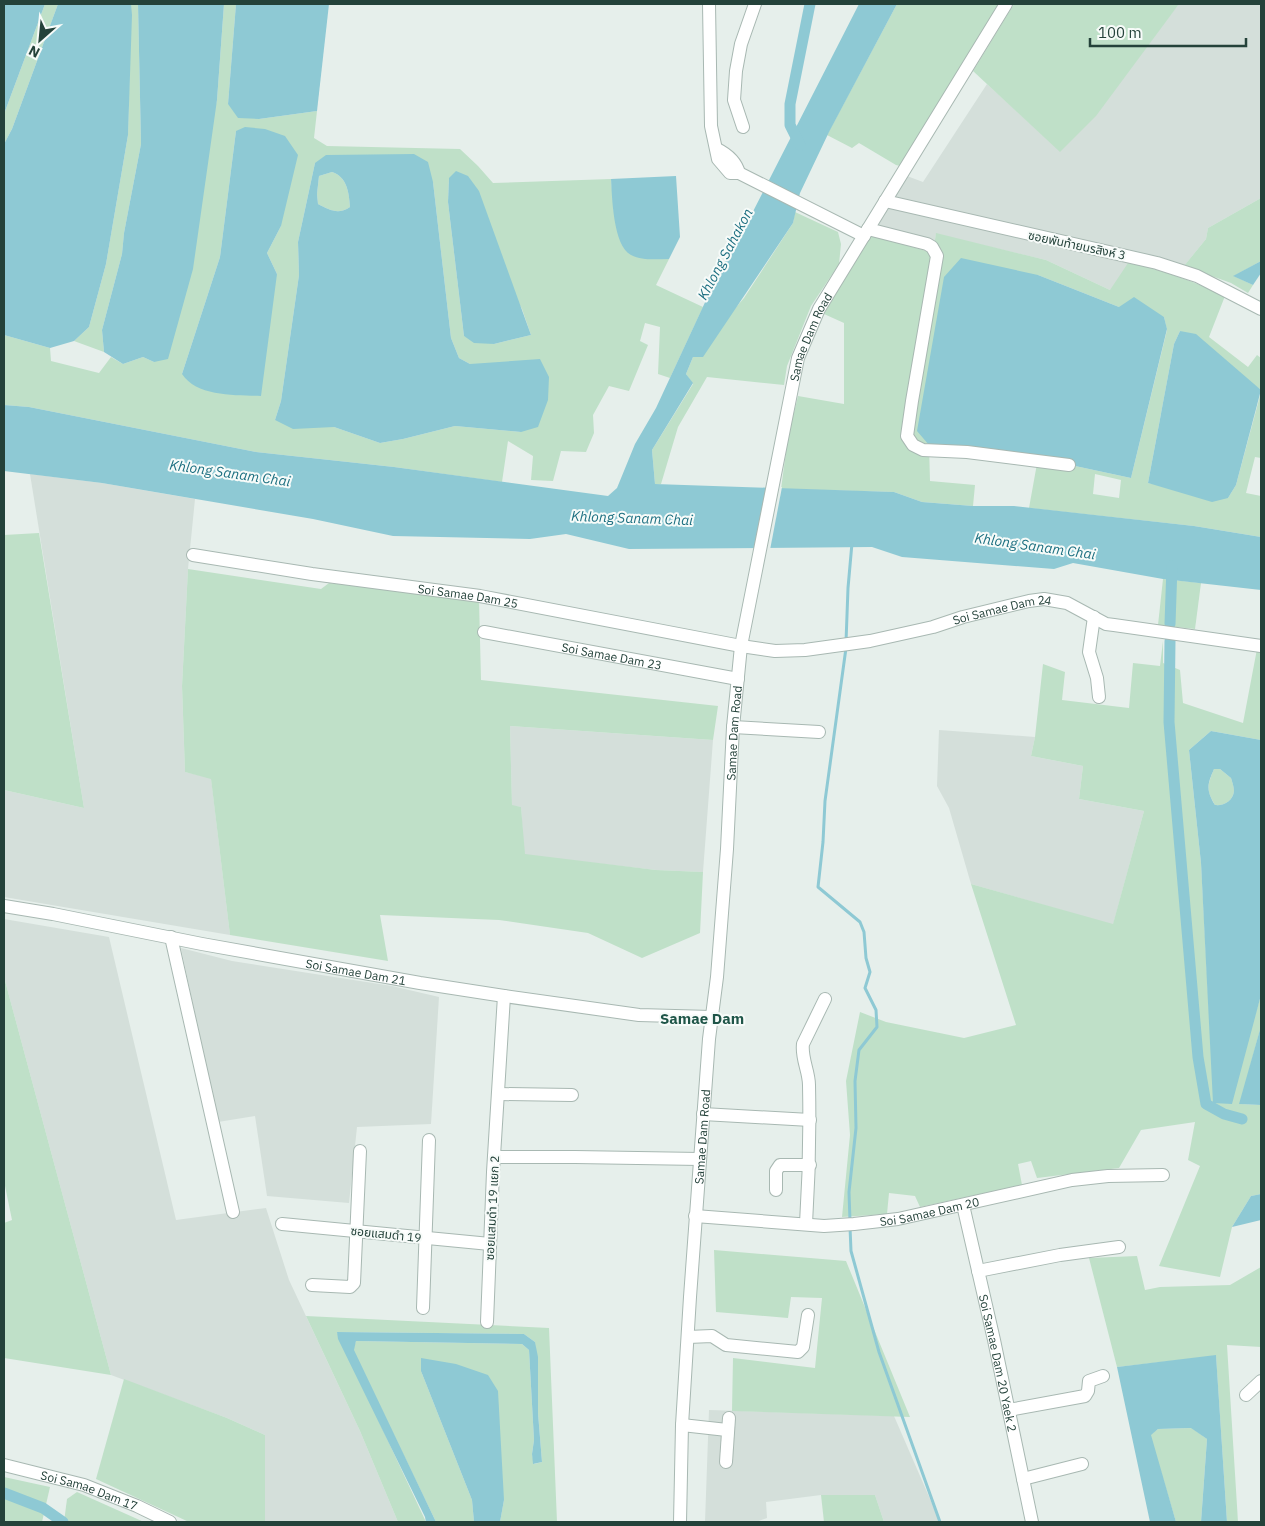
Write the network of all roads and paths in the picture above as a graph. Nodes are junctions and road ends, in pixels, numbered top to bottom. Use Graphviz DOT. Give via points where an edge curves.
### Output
graph roads {
  1 [pos="709,4"];
  2 [pos="755,4"];
  3 [pos="1006,4"];
  4 [pos="742,127"];
  5 [pos="885,201"];
  6 [pos="866,232"];
  7 [pos="1261,309"];
  8 [pos="1068,466"];
  9 [pos="193,555"];
  10 [pos="1094,617"];
  11 [pos="484,632"];
  12 [pos="741,646"];
  13 [pos="1261,646"];
  14 [pos="738,679"];
  15 [pos="1099,697"];
  16 [pos="734,727"];
  17 [pos="819,732"];
  18 [pos="4,906"];
  19 [pos="171,937"];
  20 [pos="504,996"];
  21 [pos="825,999"];
  22 [pos="711,1017"];
  23 [pos="499,1094"];
  24 [pos="572,1095"];
  25 [pos="703,1114"];
  26 [pos="810,1120"];
  27 [pos="429,1140"];
  28 [pos="360,1151"];
  29 [pos="494,1157"];
  30 [pos="700,1159"];
  31 [pos="810,1166"];
  32 [pos="1163,1175"];
  33 [pos="776,1190"];
  34 [pos="964,1205"];
  35 [pos="232,1212"];
  36 [pos="696,1216"];
  37 [pos="282,1224"];
  38 [pos="806,1224"];
  39 [pos="356,1231"];
  40 [pos="424,1238"];
  41 [pos="490,1244"];
  42 [pos="1119,1247"];
  43 [pos="978,1271"];
  44 [pos="312,1285"];
  45 [pos="423,1308"];
  46 [pos="808,1315"];
  47 [pos="487,1322"];
  48 [pos="688,1337"];
  49 [pos="1103,1376"];
  50 [pos="1261,1381"];
  51 [pos="1246,1395"];
  52 [pos="1009,1410"];
  53 [pos="682,1425"];
  54 [pos="726,1462"];
  55 [pos="1082,1464"];
  56 [pos="4,1465"];
  57 [pos="1023,1479"];
  58 [pos="170,1522"];
  59 [pos="680,1522"];
  60 [pos="1032,1522"];
  1 -- 6 [label="street" via="711,126 717,149 737,166 739,173 751,180"];
  2 -- 4 [label="street" via="741,44 736,71 734,100"];
  3 -- 5 [label="street, Samae Dam Road"];
  5 -- 6 [label="street, Samae Dam Road"];
  5 -- 7 [label="street, ซอยพันท้ายนรสิงห์ 3" via="1157,263 1197,276"];
  6 -- 8 [label="street" via="927,244 937,256 912,401 908,436 913,444 923,450 967,452"];
  6 -- 12 [label="street, Samae Dam Road" via="820,309 800,353"];
  9 -- 12 [label="street, Soi Samae Dam 25" via="480,596"];
  10 -- 12 [label="street, Soi Samae Dam 24" via="1067,604 1044,599 870,641 805,650 775,651"];
  10 -- 13 [label="street, Soi Samae Dam 24" via="1114,625"];
  10 -- 15 [label="street" via="1089,652"];
  11 -- 14 [label="street, Soi Samae Dam 23"];
  12 -- 14 [label="street, Samae Dam Road"];
  14 -- 16 [label="street, Samae Dam Road"];
  16 -- 17 [label="street"];
  16 -- 22 [label="street, Samae Dam Road" via="717,976"];
  18 -- 19 [label="street, Soi Samae Dam 21"];
  19 -- 20 [label="street, Soi Samae Dam 21"];
  19 -- 35 [label="street"];
  20 -- 22 [label="street, Soi Samae Dam 21" via="638,1015"];
  20 -- 23 [label="street, ซอยแสมดำ 19 แยก 2"];
  21 -- 26 [label="street" via="802,1051 809,1079"];
  22 -- 25 [label="street, Samae Dam Road"];
  23 -- 24 [label="street"];
  23 -- 29 [label="street, ซอยแสมดำ 19 แยก 2"];
  25 -- 26 [label="street"];
  25 -- 30 [label="street, Samae Dam Road"];
  26 -- 31 [label="street"];
  27 -- 40 [label="street"];
  28 -- 39 [label="street"];
  29 -- 30 [label="street"];
  29 -- 41 [label="street, ซอยแสมดำ 19 แยก 2"];
  30 -- 36 [label="street, Samae Dam Road"];
  31 -- 33 [label="street" via="780,1165 776,1172"];
  31 -- 38 [label="street"];
  32 -- 34 [label="street, Soi Samae Dam 20" via="1072,1180"];
  34 -- 38 [label="street, Soi Samae Dam 20" via="898,1219 848,1225"];
  34 -- 43 [label="street, Soi Samae Dam 20 Yaek 2"];
  36 -- 38 [label="street, Soi Samae Dam 20"];
  36 -- 48 [label="street, Samae Dam Road"];
  37 -- 39 [label="street, ซอยแสมดำ 19"];
  39 -- 40 [label="street, ซอยแสมดำ 19"];
  39 -- 44 [label="street" via="354,1283 350,1287"];
  40 -- 41 [label="street, ซอยแสมดำ 19"];
  40 -- 45 [label="street"];
  41 -- 47 [label="street, ซอยแสมดำ 19 แยก 2"];
  42 -- 43 [label="street"];
  43 -- 52 [label="street, Soi Samae Dam 20 Yaek 2"];
  46 -- 48 [label="street" via="803,1347 798,1352 726,1345 712,1336"];
  48 -- 53 [label="street, Samae Dam Road"];
  49 -- 52 [label="street" via="1090,1382 1084,1396"];
  50 -- 51 [label="street"];
  52 -- 57 [label="street, Soi Samae Dam 20 Yaek 2"];
  53 -- 54 [label="street" via="728,1424"];
  53 -- 59 [label="street, Samae Dam Road"];
  55 -- 57 [label="street"];
  56 -- 58 [label="street, Soi Samae Dam 17" via="84,1485"];
  57 -- 60 [label="street, Soi Samae Dam 20 Yaek 2"];
}
